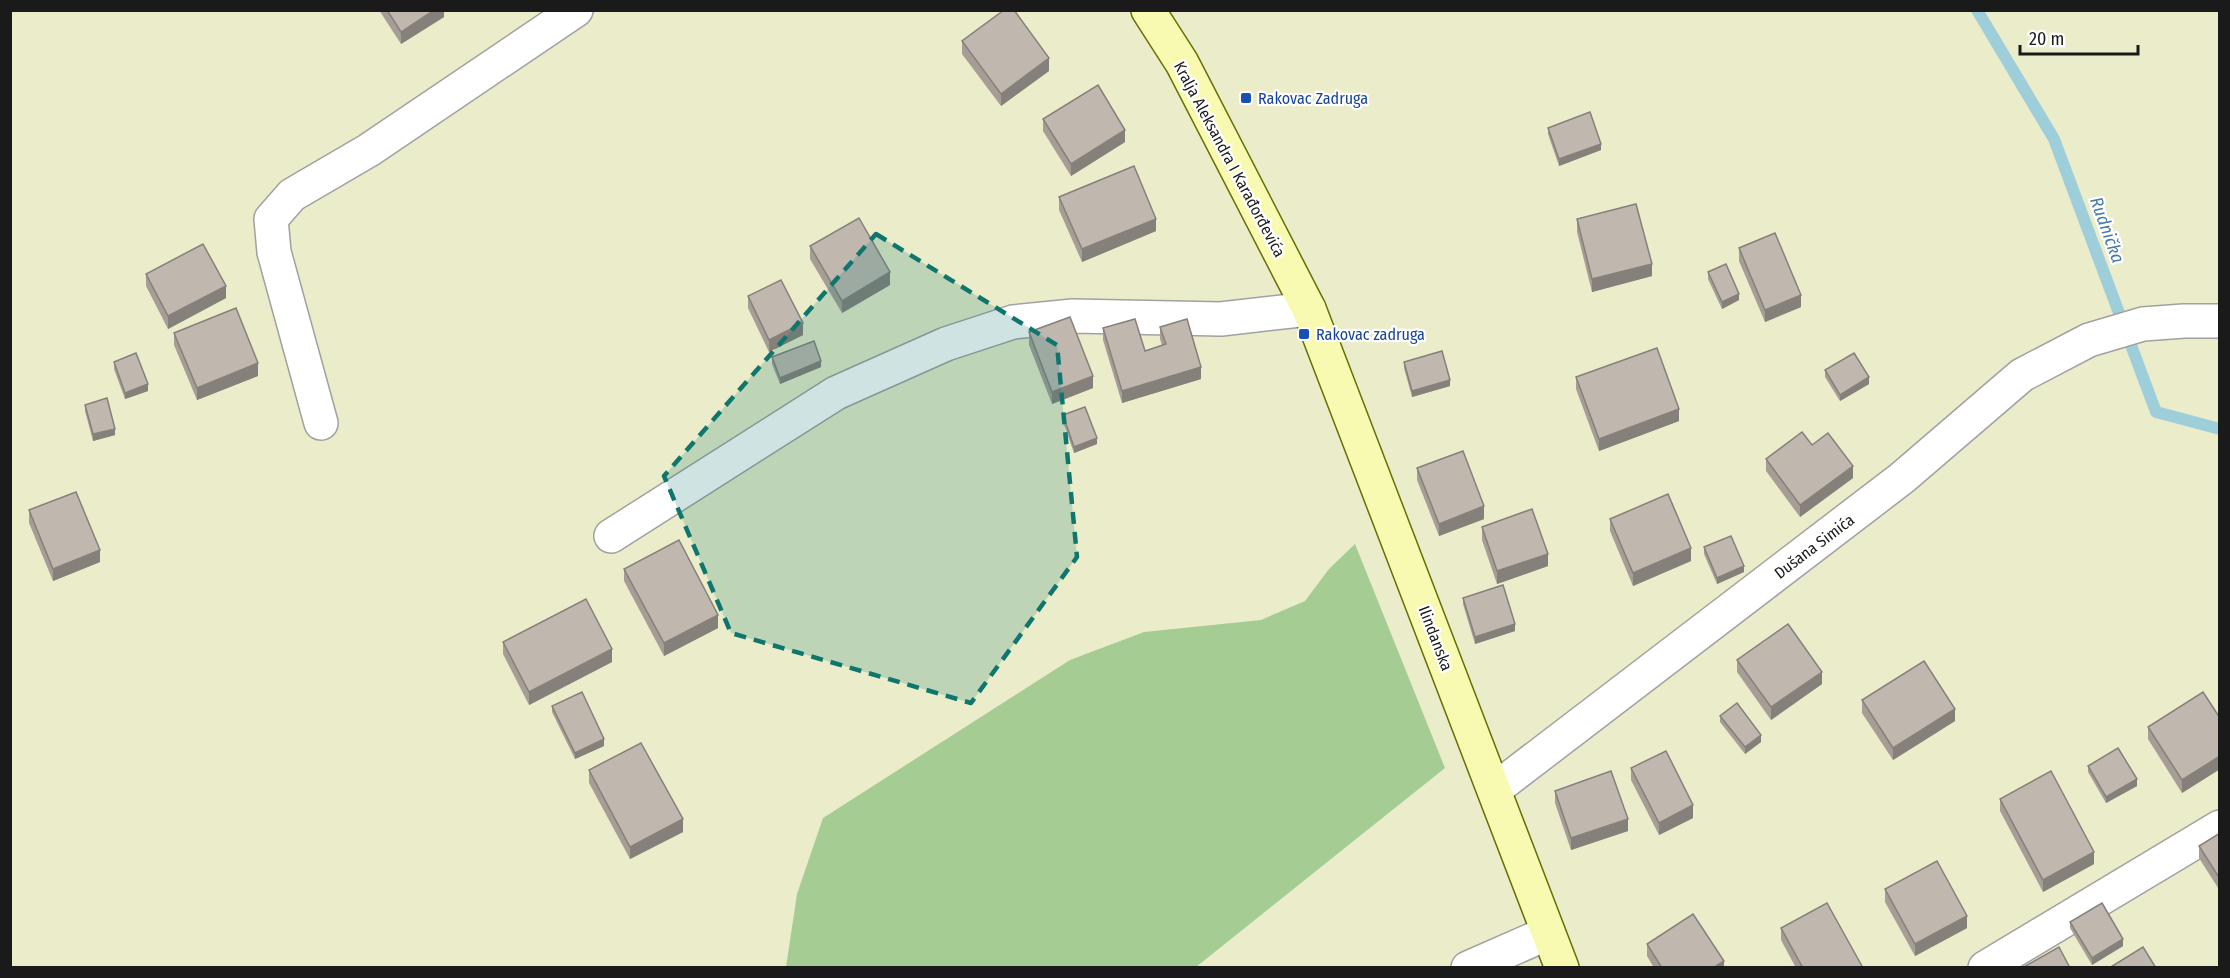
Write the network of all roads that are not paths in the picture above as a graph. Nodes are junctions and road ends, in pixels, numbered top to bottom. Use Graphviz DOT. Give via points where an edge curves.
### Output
graph roads {
  1 [pos="576,10"];
  2 [pos="1148,10"];
  3 [pos="1309,309"];
  4 [pos="2220,321"];
  5 [pos="321,423"];
  6 [pos="611,536"];
  7 [pos="1494,790"];
  8 [pos="2220,827"];
  9 [pos="1548,933"];
  10 [pos="1468,968"];
  11 [pos="1562,968"];
  12 [pos="1985,968"];
  1 -- 5 [label="street" via="369,150 292,195 271,219 274,252"];
  2 -- 3 [label="street, Kralja Aleksandra I Karađorđevića" via="1182,63"];
  3 -- 6 [label="street" via="1221,319 1073,316 1013,322 946,344 836,393"];
  3 -- 7 [label="street, Ilindanska"];
  4 -- 7 [label="street, Dušana Simića" via="2143,324 2089,340 2022,375 1902,478"];
  7 -- 9 [label="street, Ilindanska"];
  8 -- 12 [label="street"];
  9 -- 10 [label="street"];
  9 -- 11 [label="street, Ilindanska"];
}
